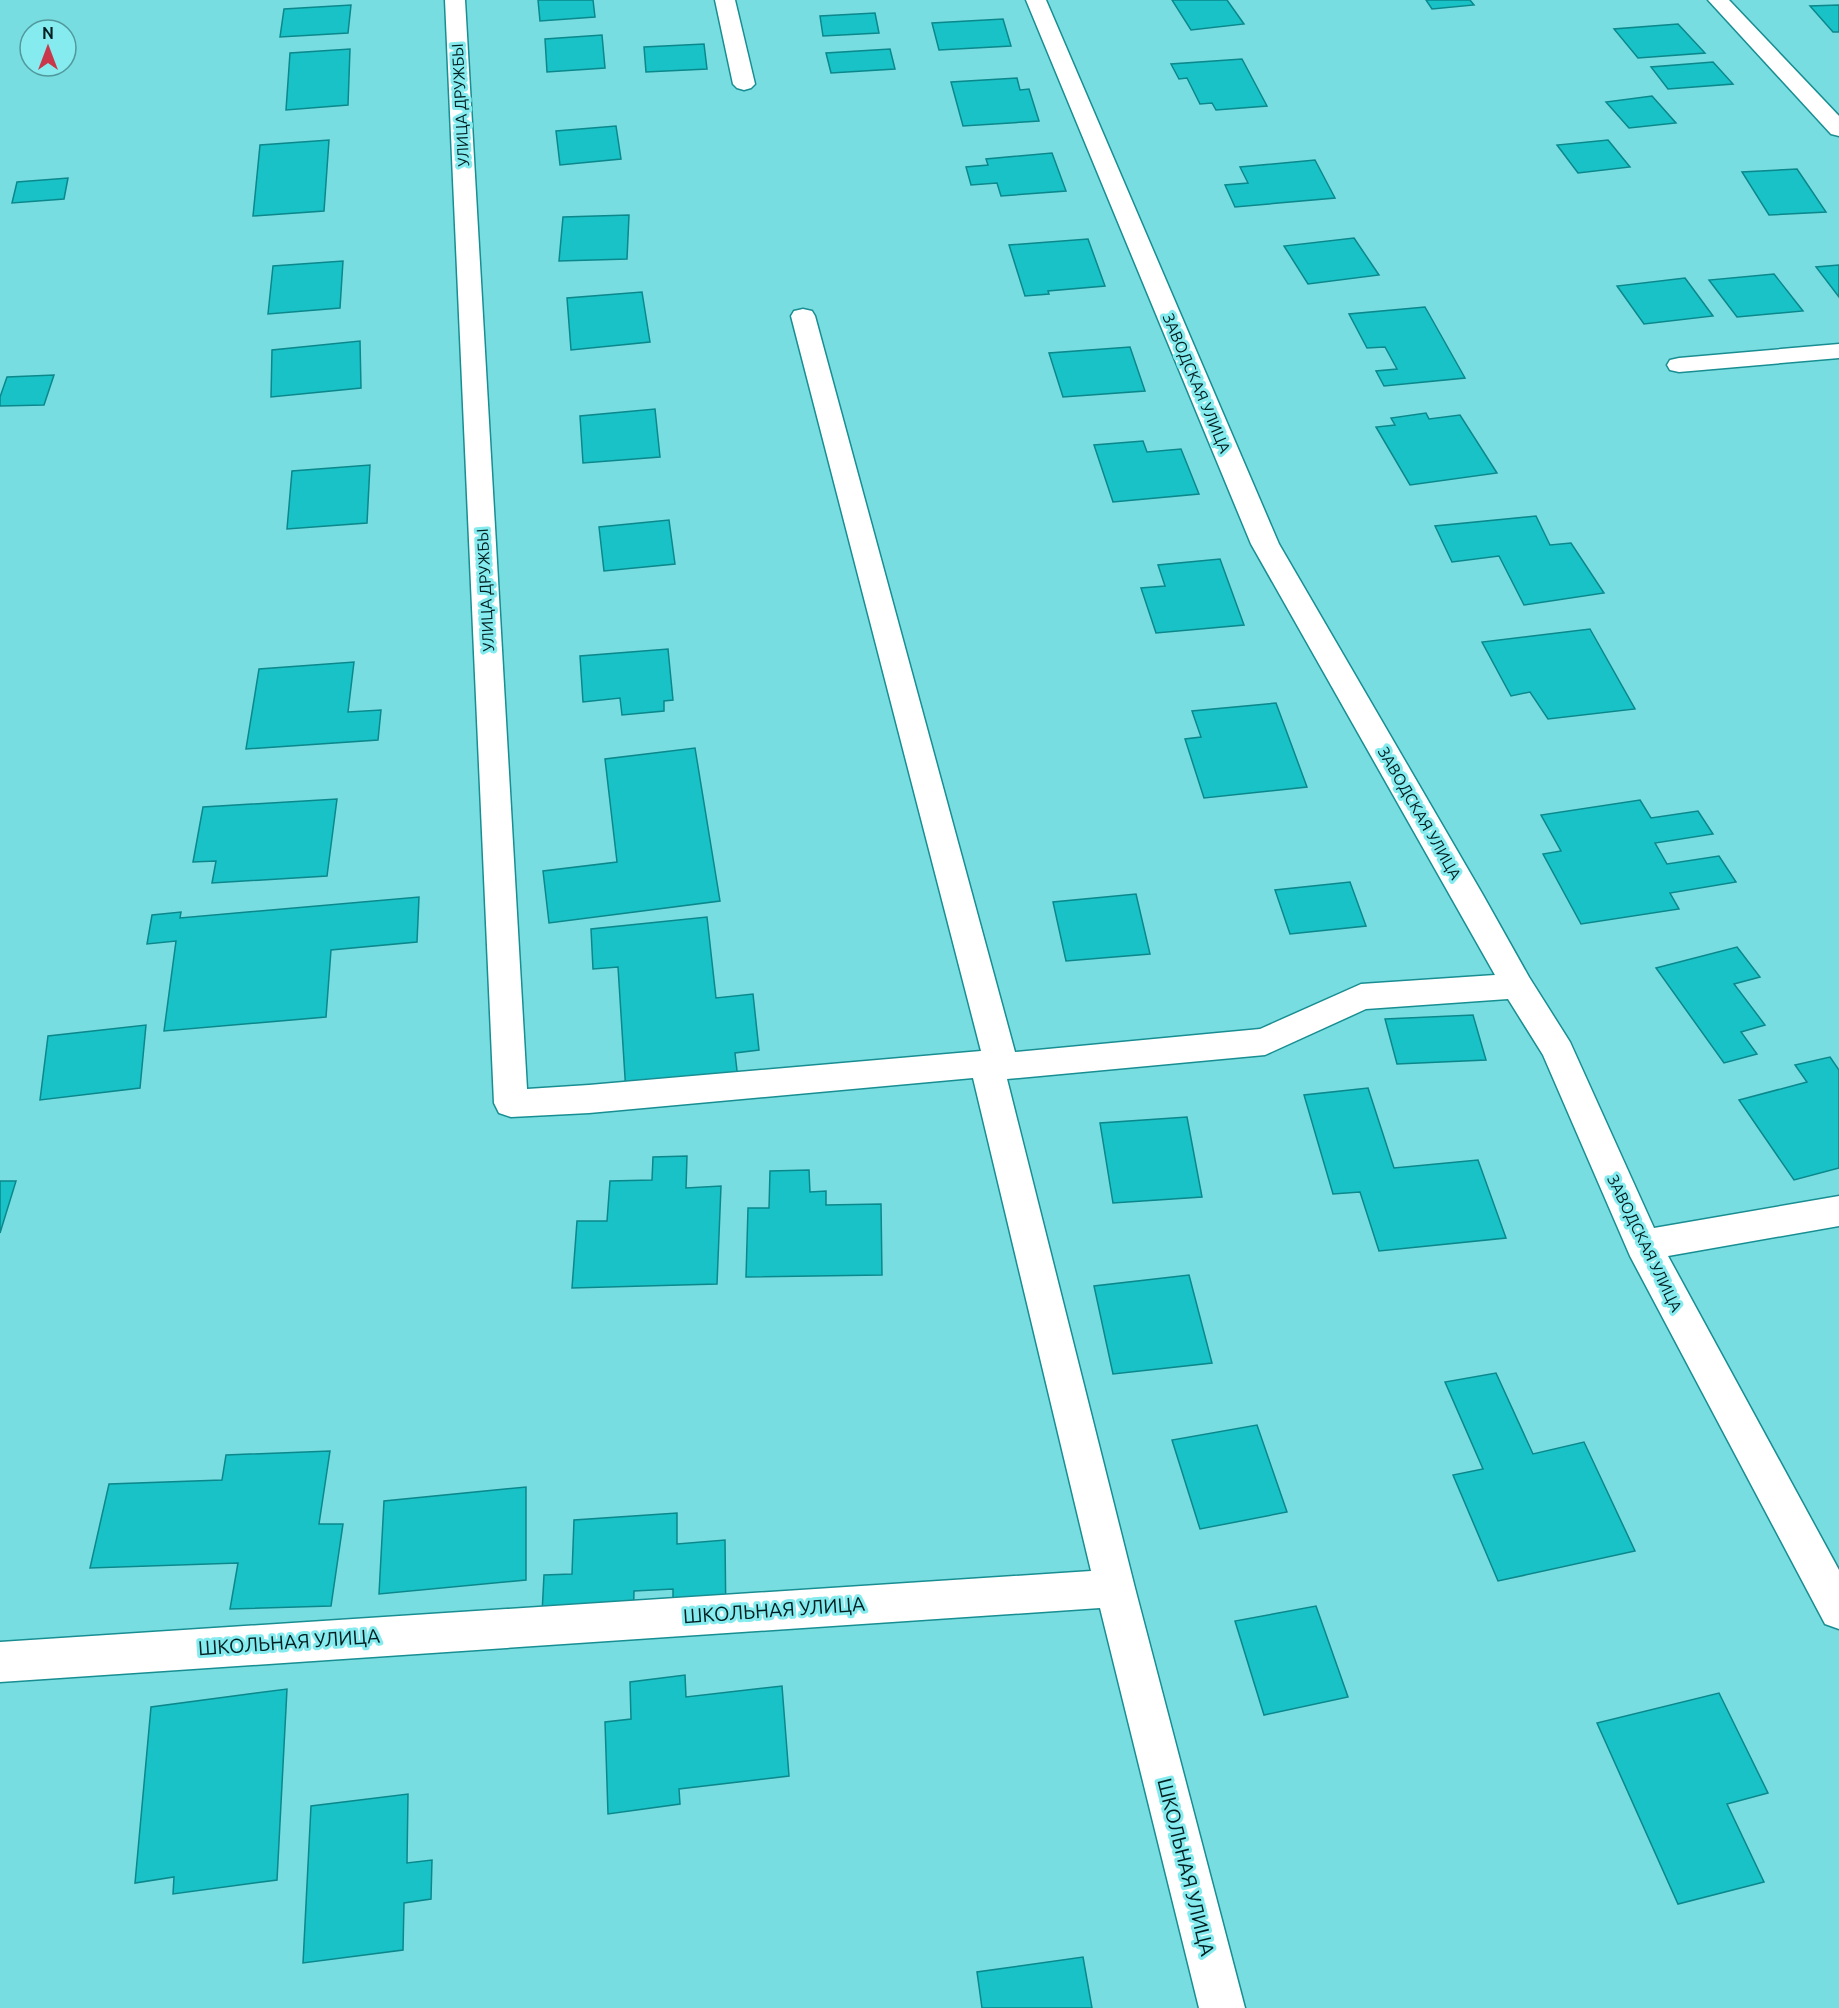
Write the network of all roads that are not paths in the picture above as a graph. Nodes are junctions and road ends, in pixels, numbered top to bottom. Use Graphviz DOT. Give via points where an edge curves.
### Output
graph roads {
  1 [pos="455,0"];
  2 [pos="725,0"];
  3 [pos="1036,0"];
  4 [pos="1718,0"];
  5 [pos="744,84"];
  6 [pos="1839,129"];
  7 [pos="803,316"];
  8 [pos="1839,351"];
  9 [pos="1679,365"];
  10 [pos="1517,986"];
  11 [pos="994,1065"];
  12 [pos="1839,1212"];
  13 [pos="1642,1245"];
  14 [pos="1114,1588"];
  15 [pos="1839,1610"];
  16 [pos="0,1662"];
  17 [pos="1222,2008"];
  1 -- 11 [label="street, УЛИЦА ДРУЖБЫ" via="511,1103"];
  2 -- 5 [label="street"];
  3 -- 10 [label="street, ЗАВОДСКАЯ УЛИЦА" via="1265,544"];
  4 -- 6 [label="street"];
  7 -- 11 [label="street"];
  8 -- 9 [label="street"];
  10 -- 11 [label="street" via="1361,997 1265,1042"];
  10 -- 13 [label="street, ЗАВОДСКАЯ УЛИЦА" via="1558,1050"];
  11 -- 14 [label="street"];
  12 -- 13 [label="street"];
  13 -- 15 [label="street, ЗАВОДСКАЯ УЛИЦА"];
  14 -- 16 [label="street, ШКОЛЬНАЯ УЛИЦА"];
  14 -- 17 [label="street, ШКОЛЬНАЯ УЛИЦА"];
}
